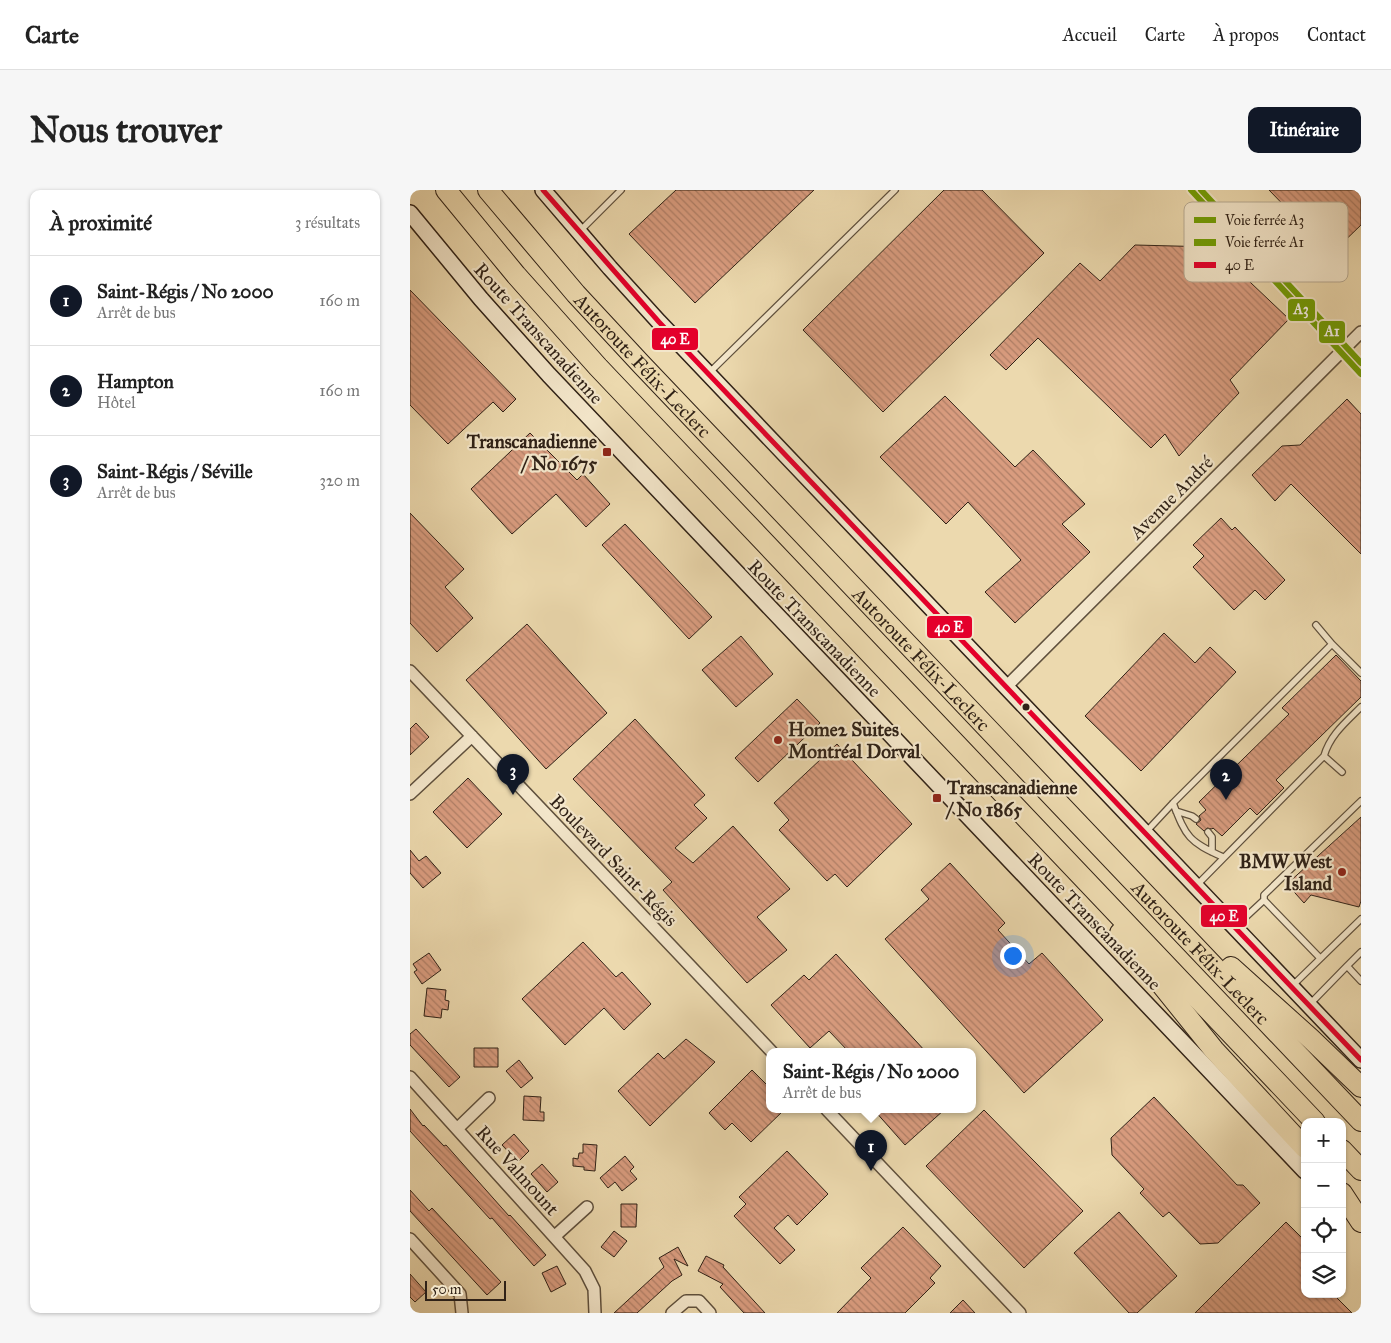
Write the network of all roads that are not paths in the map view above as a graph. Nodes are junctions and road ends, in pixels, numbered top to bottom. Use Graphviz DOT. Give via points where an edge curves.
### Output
graph roads {
  1 [pos="446,190"];
  2 [pos="488,190"];
  3 [pos="544,190"];
  4 [pos="621,190"];
  5 [pos="895,190"];
  6 [pos="410,213"];
  7 [pos="579,232"];
  8 [pos="1361,332"];
  9 [pos="708,374"];
  10 [pos="1316,625"];
  11 [pos="1332,644"];
  12 [pos="410,671"];
  13 [pos="1361,673"];
  14 [pos="1006,687"];
  15 [pos="1361,707"];
  16 [pos="472,736"];
  17 [pos="1324,756"];
  18 [pos="1342,772"];
  19 [pos="410,794"];
  20 [pos="1361,801"];
  21 [pos="1173,803"];
  22 [pos="1176,811"];
  23 [pos="1196,819"];
  24 [pos="1031,822"];
  25 [pos="1208,832"];
  26 [pos="1145,833"];
  27 [pos="1212,852"];
  28 [pos="1223,857"];
  29 [pos="1123,871"];
  30 [pos="1196,886"];
  31 [pos="1264,900"];
  32 [pos="1361,919"];
  33 [pos="1235,927"];
  34 [pos="1361,952"];
  35 [pos="1320,958"];
  36 [pos="1346,966"];
  37 [pos="1361,981"];
  38 [pos="1291,986"];
  39 [pos="1309,1005"];
  40 [pos="768,1048"];
  41 [pos="1361,1060"];
  42 [pos="410,1077"];
  43 [pos="1361,1087"];
  44 [pos="489,1098"];
  45 [pos="830,1113"];
  46 [pos="1312,1118"];
  47 [pos="1361,1121"];
  48 [pos="457,1128"];
  49 [pos="1301,1144"];
  50 [pos="1346,1154"];
  51 [pos="1301,1167"];
  52 [pos="1361,1170"];
  53 [pos="1346,1199"];
  54 [pos="587,1207"];
  55 [pos="1346,1212"];
  56 [pos="1361,1222"];
  57 [pos="1361,1226"];
  58 [pos="554,1236"];
  59 [pos="410,1239"];
  60 [pos="462,1313"];
  61 [pos="595,1313"];
  62 [pos="672,1313"];
  63 [pos="710,1313"];
  64 [pos="1020,1313"];
  1 -- 24 [label="highway, Autoroute Félix-Leclerc" via="598,368"];
  2 -- 29 [label="highway, Autoroute Félix-Leclerc" via="641,364"];
  3 -- 7 [label="main road"];
  4 -- 7 [label="lane"];
  5 -- 9 [label="lane"];
  6 -- 51 [label="main road, Route Transcanadienne" via="555,382"];
  7 -- 9 [label="main road"];
  8 -- 14 [label="street, Avenue André"];
  9 -- 14 [label="main road"];
  10 -- 11 [label="lane"];
  11 -- 13 [label="lane"];
  11 -- 21 [label="lane"];
  12 -- 16 [label="street, Boulevard Saint-Régis"];
  14 -- 26 [label="main road"];
  15 -- 17 [label="lane" via="1334,734"];
  16 -- 19 [label="street"];
  16 -- 40 [label="street, Boulevard Saint-Régis"];
  17 -- 18 [label="lane"];
  17 -- 28 [label="lane"];
  20 -- 31 [label="lane" via="1264,895"];
  21 -- 22 [label="lane"];
  21 -- 26 [label="lane"];
  22 -- 23 [label="lane"];
  22 -- 27 [label="lane" via="1189,838"];
  24 -- 46 [label="highway, Autoroute Félix-Leclerc"];
  24 -- 49 [label="highway" via="1214,1050"];
  25 -- 27 [label="lane" via="1212,837"];
  26 -- 30 [label="main road"];
  27 -- 28 [label="lane"];
  28 -- 30 [label="lane"];
  29 -- 43 [label="highway" via="1312,1039"];
  29 -- 47 [label="highway, Autoroute Félix-Leclerc"];
  30 -- 33 [label="main road"];
  31 -- 33 [label="lane"];
  31 -- 35 [label="lane"];
  32 -- 35 [label="lane"];
  33 -- 38 [label="main road"];
  34 -- 36 [label="lane"];
  35 -- 38 [label="lane"];
  36 -- 37 [label="lane"];
  36 -- 39 [label="lane"];
  38 -- 39 [label="main road"];
  39 -- 41 [label="main road"];
  42 -- 48 [label="street, Rue Valmount"];
  44 -- 48 [label="street, Rue Valmount"];
  45 -- 64 [label="street"];
  48 -- 58 [label="street, Rue Valmount"];
  50 -- 52 [label="highway"];
  53 -- 56 [label="highway"];
  54 -- 58 [label="street, Rue Valmount"];
  55 -- 57 [label="main road"];
  58 -- 61 [label="street, Rue Valmount" via="585,1270 594,1289"];
  59 -- 60 [label="street" via="460,1294"];
  62 -- 63 [label="street" via="686,1301 699,1301"];
}
